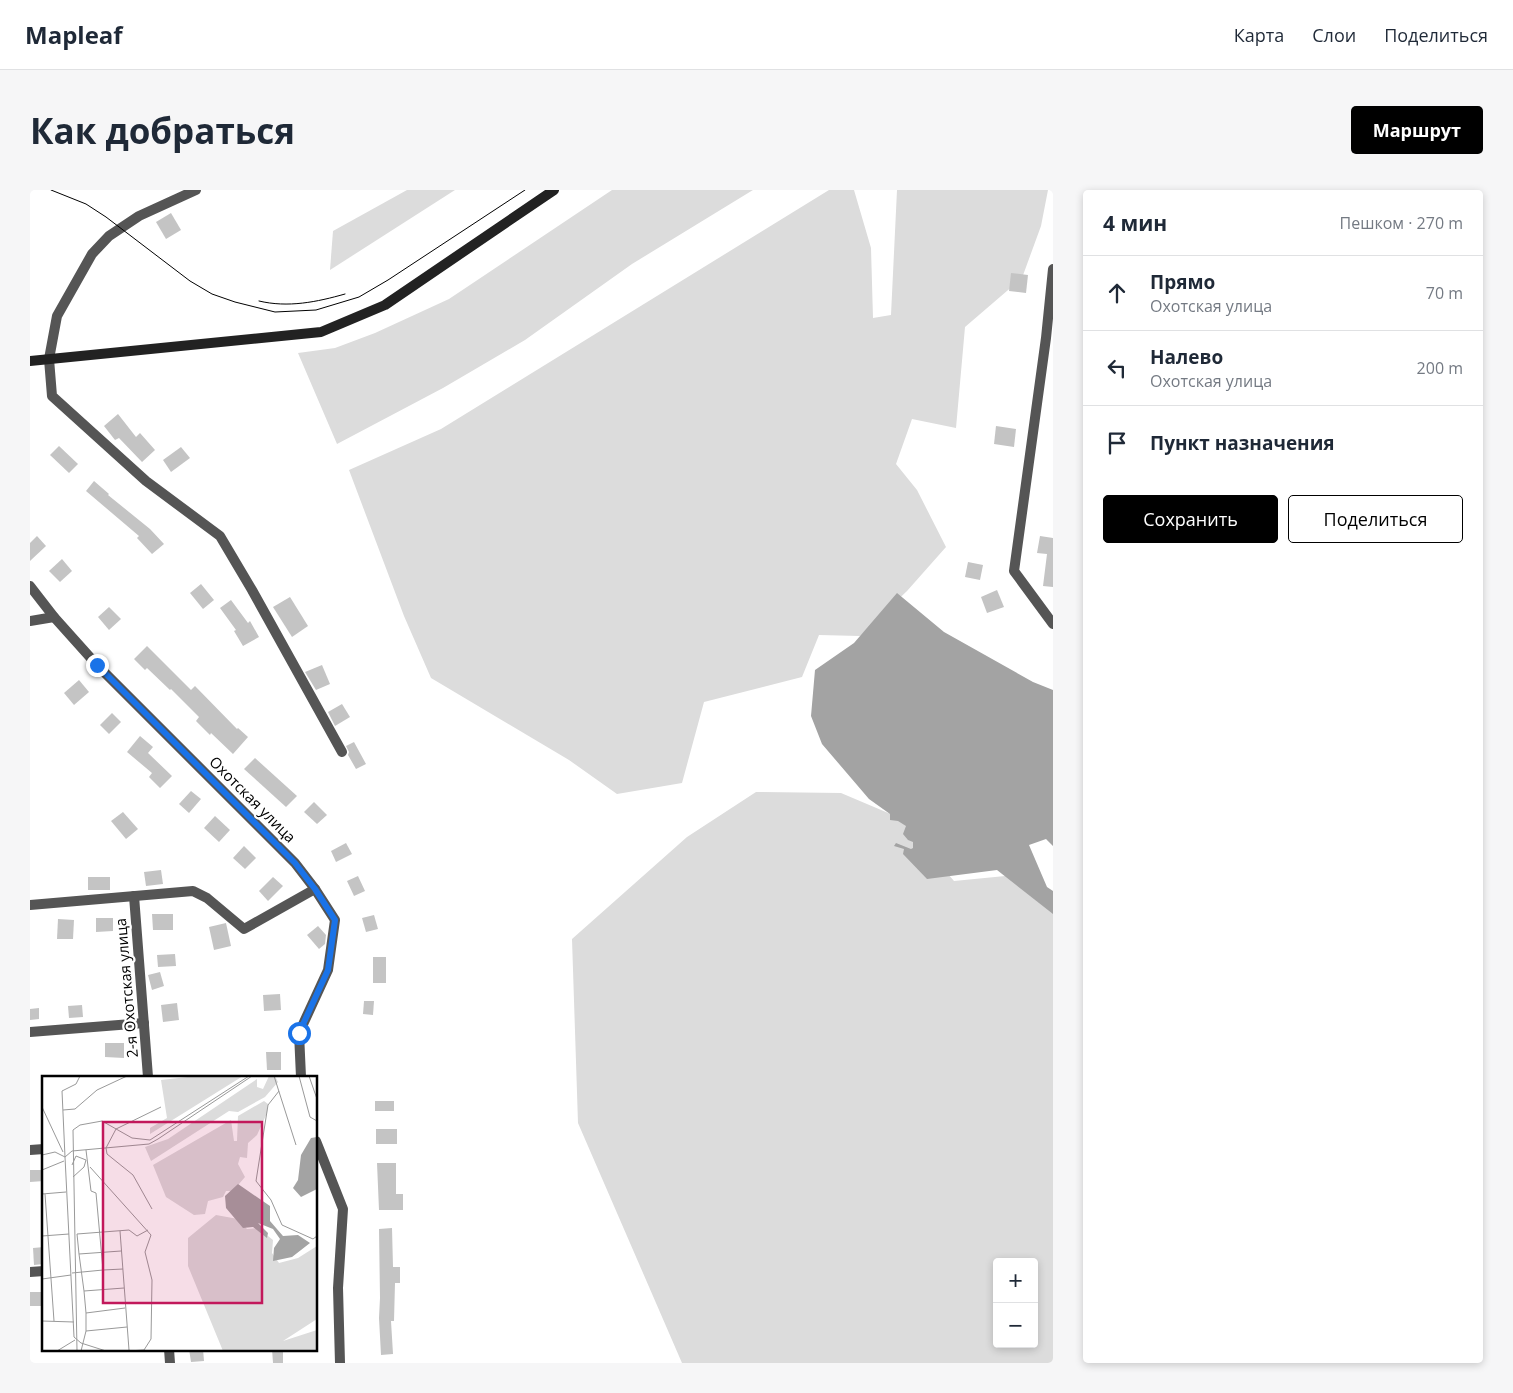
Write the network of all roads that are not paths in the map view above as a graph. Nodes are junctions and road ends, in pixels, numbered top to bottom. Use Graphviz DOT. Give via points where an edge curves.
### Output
graph roads {
  1 [pos="196,190"];
  2 [pos="554,190"];
  3 [pos="1053,269"];
  4 [pos="49,359"];
  5 [pos="30,361"];
  6 [pos="30,586"];
  7 [pos="54,617"];
  8 [pos="30,621"];
  9 [pos="1053,624"];
  10 [pos="342,752"];
  11 [pos="315,889"];
  12 [pos="134,896"];
  13 [pos="30,905"];
  14 [pos="144,1023"];
  15 [pos="30,1032"];
  16 [pos="148,1076"];
  17 [pos="301,1076"];
  18 [pos="318,1146"];
  19 [pos="170,1350"];
  20 [pos="170,1363"];
  21 [pos="340,1363"];
  1 -- 4 [label="street" via="139,216 109,236 92,254 57,316"];
  2 -- 4 [label="main road" via="385,305 322,332"];
  3 -- 9 [label="street" via="1014,571"];
  4 -- 5 [label="main road"];
  4 -- 10 [label="street" via="52,396 146,481 220,536"];
  6 -- 7 [label="street, Охотская улица"];
  7 -- 8 [label="street"];
  7 -- 11 [label="street, Охотская улица" via="97,665 295,863"];
  11 -- 12 [label="street" via="244,929 207,898 193,891"];
  11 -- 17 [label="street, Охотская улица" via="335,920 328,970 299,1033"];
  12 -- 13 [label="street"];
  12 -- 14 [label="street, 2-я Охотская улица"];
  14 -- 15 [label="street"];
  14 -- 16 [label="street, 2-я Охотская улица"];
  18 -- 21 [label="street" via="343,1209 338,1288"];
  19 -- 20 [label="street"];
}
